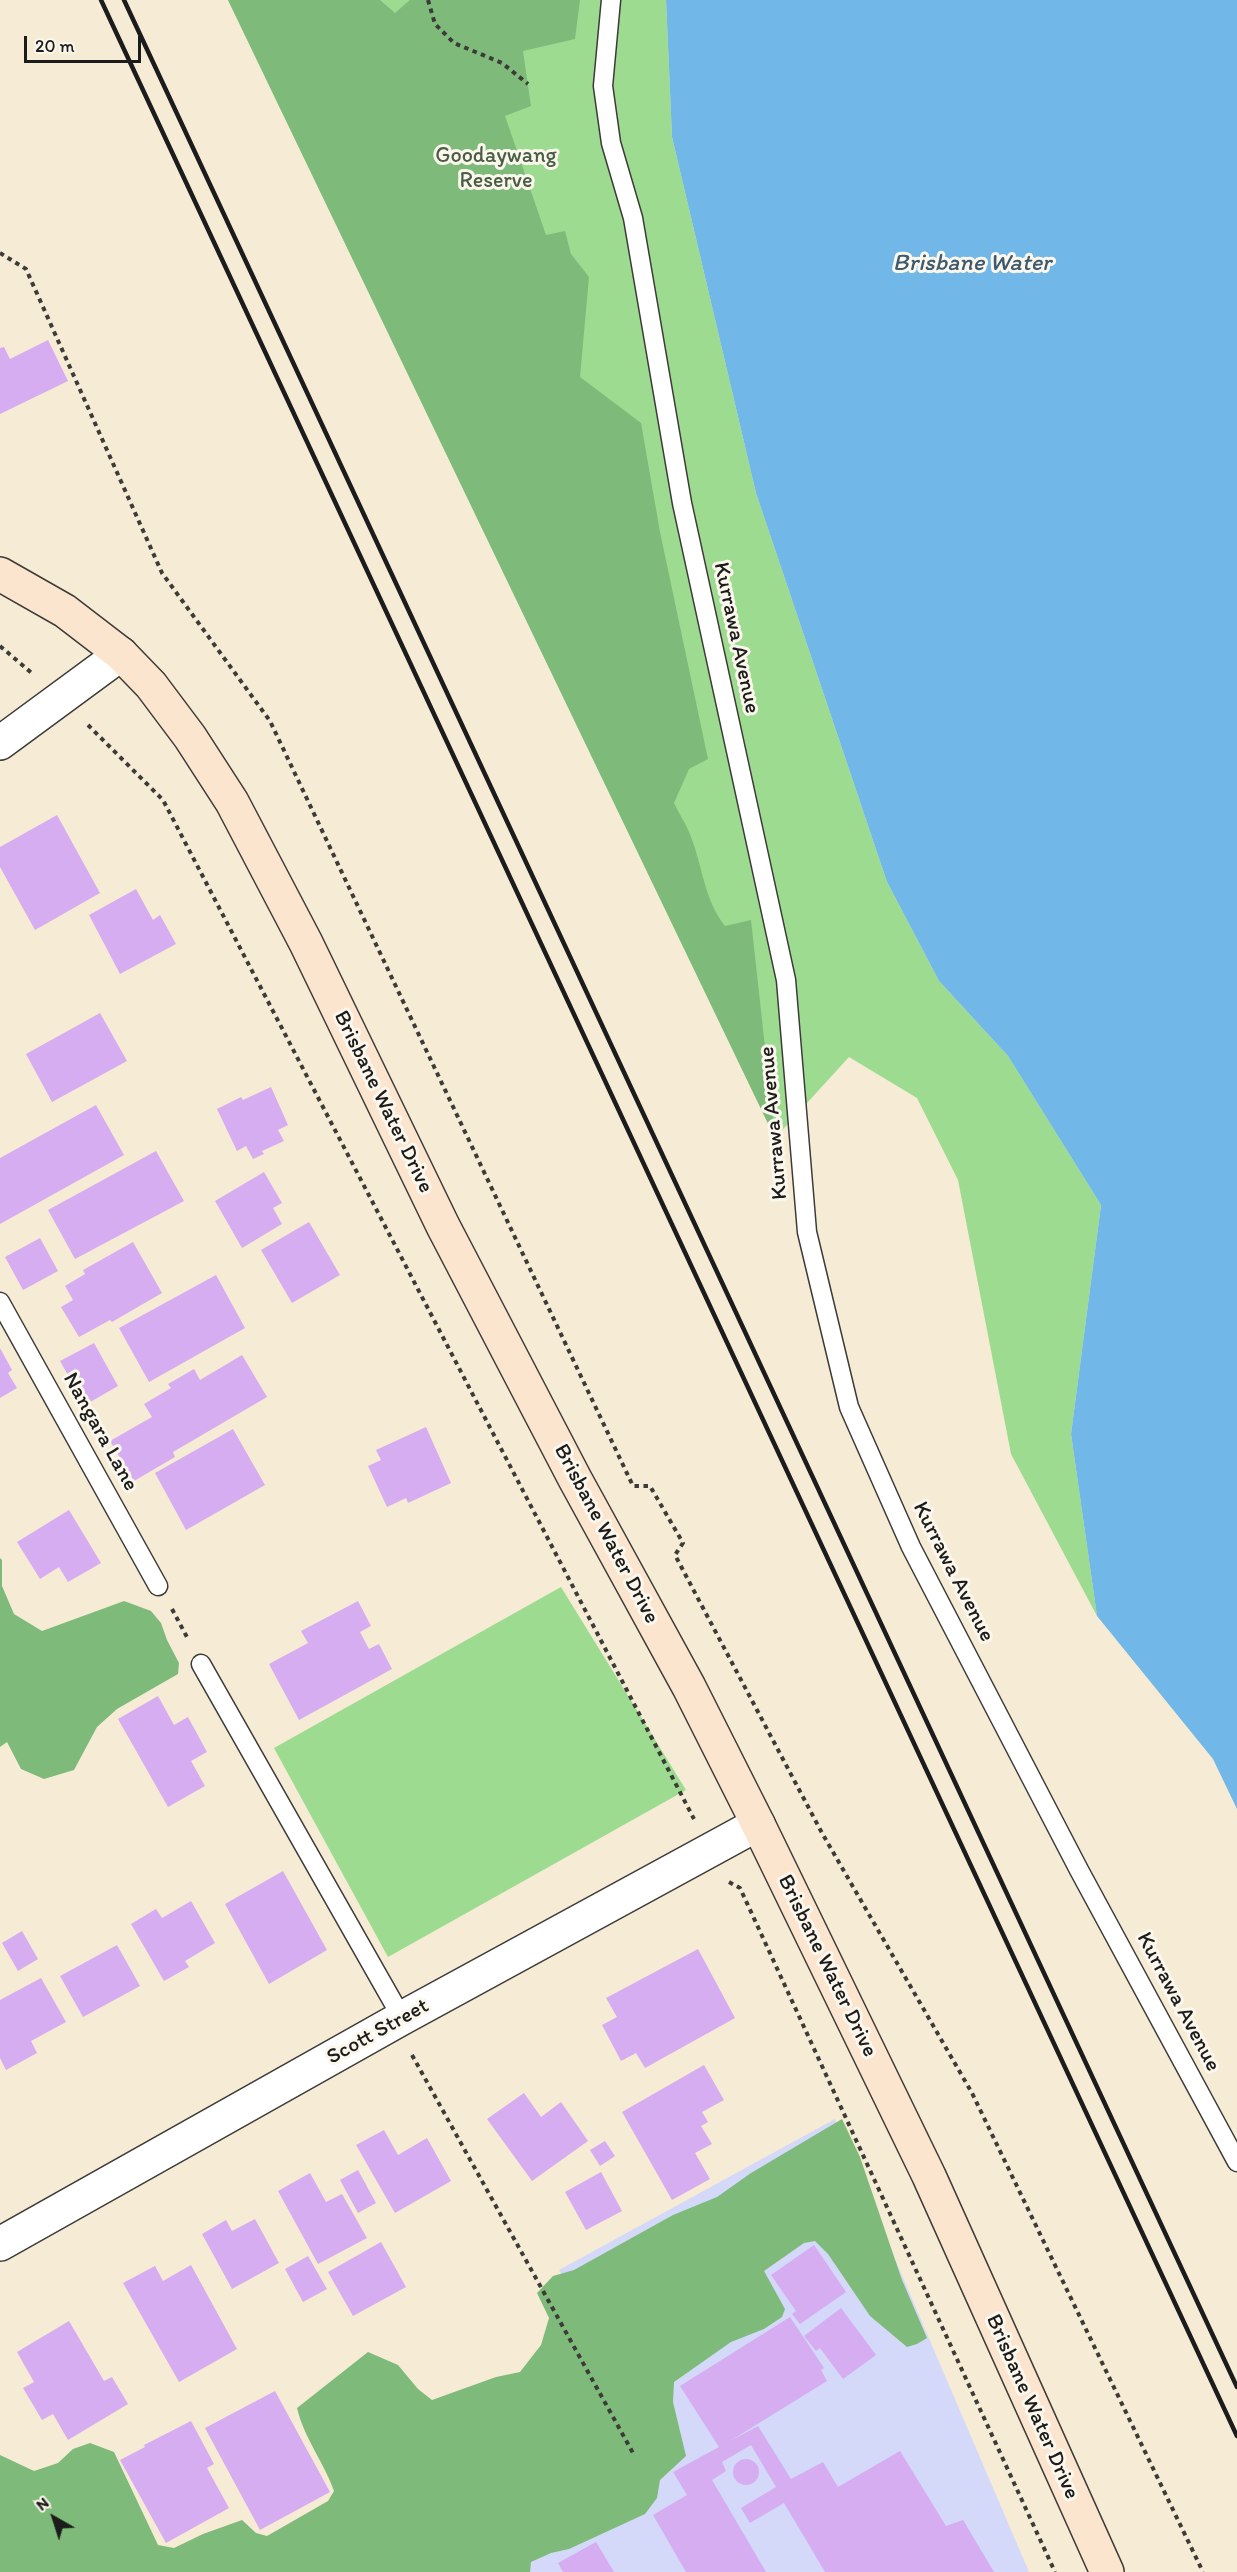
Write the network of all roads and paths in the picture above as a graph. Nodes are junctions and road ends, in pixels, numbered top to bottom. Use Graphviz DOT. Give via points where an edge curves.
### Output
graph roads {
  1 [pos="428,0"];
  2 [pos="611,0"];
  3 [pos="528,84"];
  4 [pos="0,253"];
  5 [pos="0,574"];
  6 [pos="121,654"];
  7 [pos="61,698"];
  8 [pos="0,742"];
  9 [pos="0,1302"];
  10 [pos="158,1586"];
  11 [pos="170,1606"];
  12 [pos="189,1641"];
  13 [pos="201,1664"];
  14 [pos="758,1824"];
  15 [pos="710,1849"];
  16 [pos="398,2021"];
  17 [pos="1237,2162"];
  18 [pos="0,2244"];
  19 [pos="633,2453"];
  20 [pos="1055,2572"];
  21 [pos="1107,2572"];
  22 [pos="1203,2572"];
  1 -- 3 [label="path" via="435,24 454,43 502,63"];
  2 -- 17 [label="lane, Kurrawa Avenue" via="603,86 611,143 633,218 682,503 786,980 807,1232 849,1407 911,1547"];
  4 -- 22 [label="path" via="27,269 162,573 270,721 633,1486 650,1486 683,1543 675,1555 822,1833 972,2093"];
  5 -- 6 [label="main road, Brisbane Water Drive" via="65,611"];
  6 -- 7 [label="street"];
  6 -- 14 [label="main road, Brisbane Water Drive" via="151,684 232,802 306,943 443,1226"];
  7 -- 8 [label="street"];
  7 -- 15 [label="path" via="163,800"];
  9 -- 10 [label="lane, Nangara Lane"];
  11 -- 12 [label="path"];
  13 -- 16 [label="lane"];
  14 -- 15 [label="street, Scott Street"];
  14 -- 21 [label="main road, Brisbane Water Drive" via="929,2176"];
  15 -- 16 [label="street, Scott Street"];
  15 -- 20 [label="path" via="726,1880 740,1888"];
  16 -- 18 [label="street, Scott Street"];
  16 -- 19 [label="path"];
}
